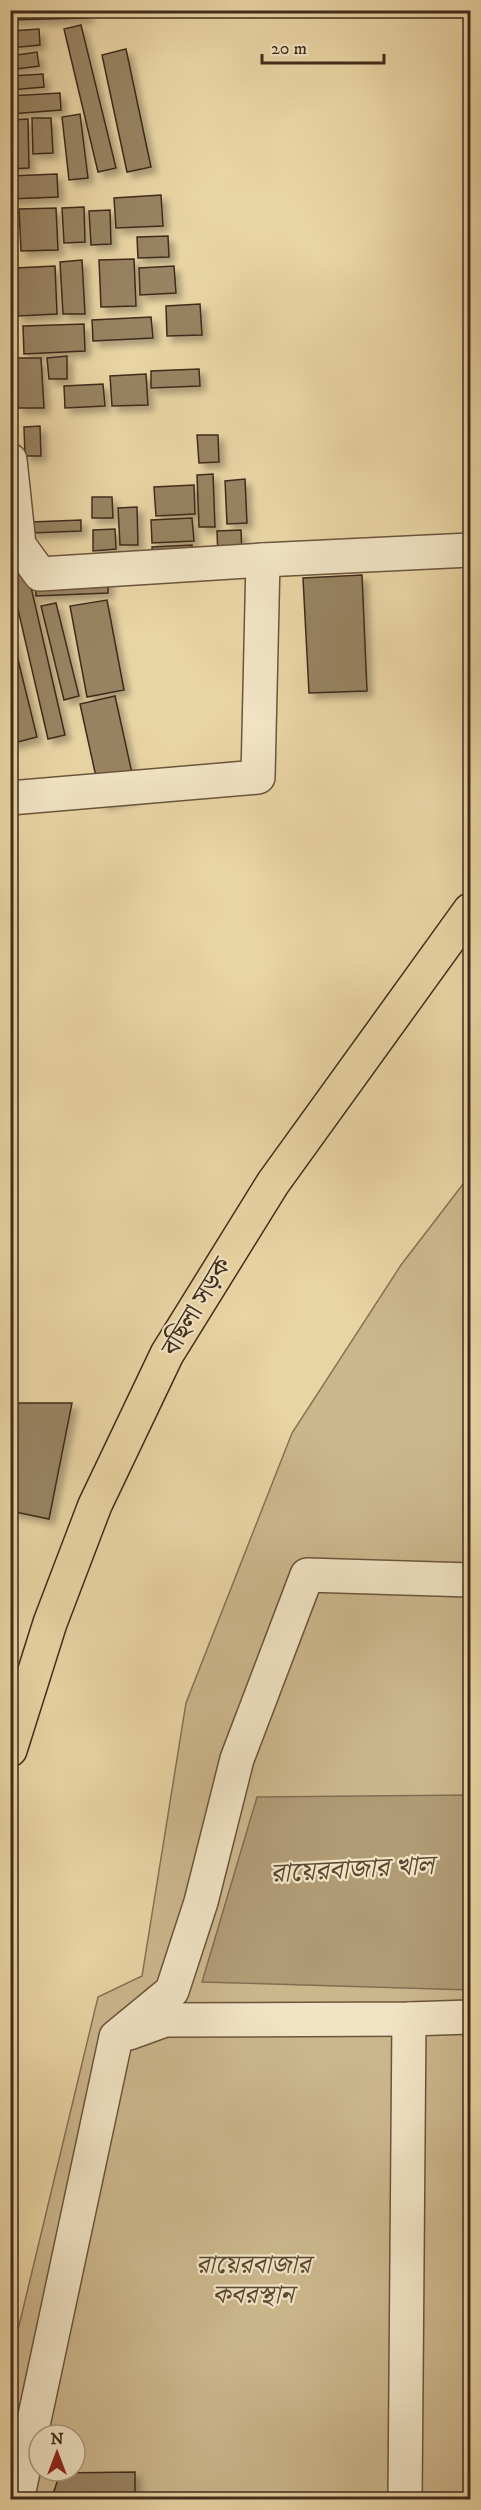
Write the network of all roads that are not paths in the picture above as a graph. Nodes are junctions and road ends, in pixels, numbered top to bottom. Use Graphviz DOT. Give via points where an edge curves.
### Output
graph roads {
  1 [pos="10,460"];
  2 [pos="15,546"];
  3 [pos="471,550"];
  4 [pos="263,560"];
  5 [pos="10,798"];
  6 [pos="471,910"];
  7 [pos="471,1580"];
  8 [pos="10,1750"];
  9 [pos="471,2017"];
  10 [pos="409,2019"];
  11 [pos="116,2037"];
  12 [pos="17,2499"];
  13 [pos="405,2499"];
  1 -- 2 [label="street"];
  2 -- 4 [label="street" via="40,574"];
  3 -- 4 [label="street"];
  4 -- 5 [label="street" via="258,777"];
  6 -- 8 [label="main road, বছিলা সড়ক" via="273,1184 167,1354 95,1505 50,1623"];
  7 -- 11 [label="street" via="307,1575 237,1759 201,1902 172,1991"];
  9 -- 10 [label="street"];
  10 -- 11 [label="street" via="165,2020"];
  10 -- 13 [label="street"];
  11 -- 12 [label="street"];
}
